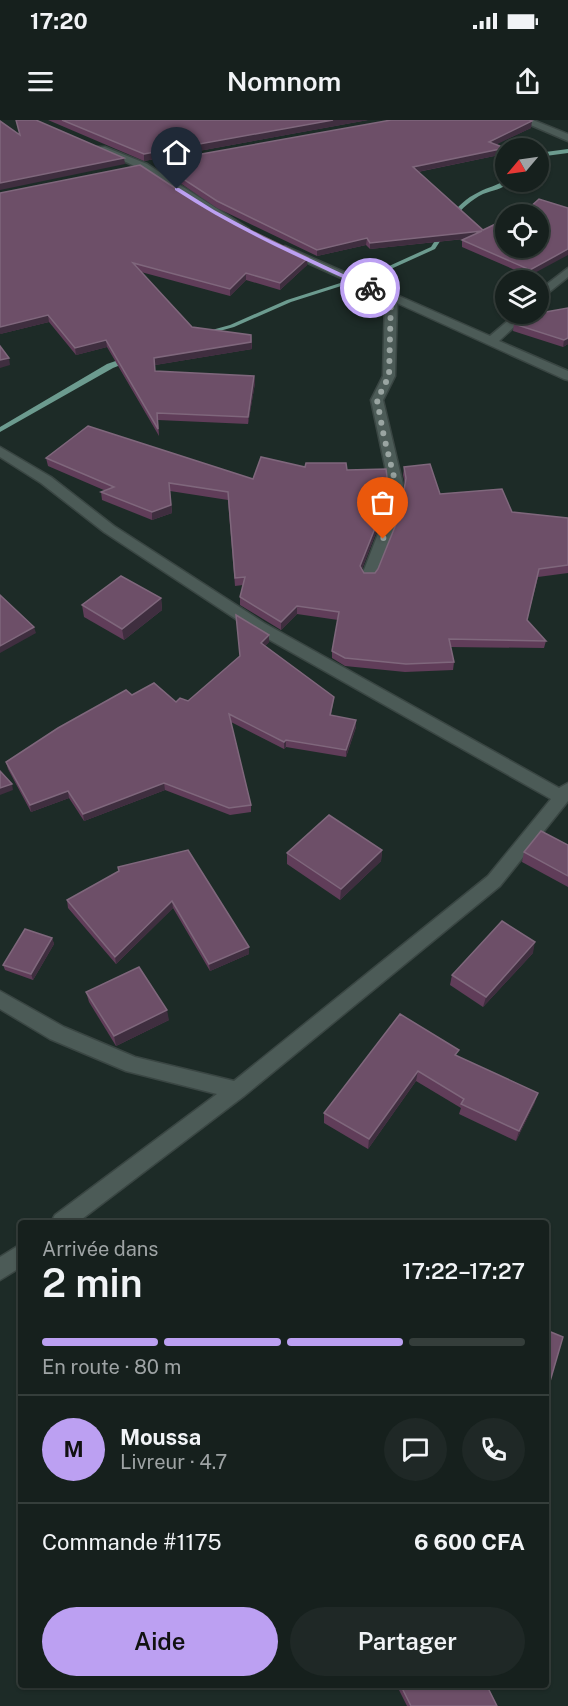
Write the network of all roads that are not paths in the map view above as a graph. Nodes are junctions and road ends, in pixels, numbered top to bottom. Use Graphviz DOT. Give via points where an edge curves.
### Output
graph roads {
  1 [pos="524,120"];
  2 [pos="568,138"];
  3 [pos="88,143"];
  4 [pos="148,165"];
  5 [pos="121,171"];
  6 [pos="252,233"];
  7 [pos="272,243"];
  8 [pos="568,272"];
  9 [pos="549,288"];
  10 [pos="391,298"];
  11 [pos="511,324"];
  12 [pos="493,340"];
  13 [pos="568,376"];
  14 [pos="0,451"];
  15 [pos="369,575"];
  16 [pos="565,793"];
  17 [pos="0,999"];
  18 [pos="237,1090"];
  19 [pos="65,1220"];
  20 [pos="18,1256"];
  21 [pos="0,1270"];
  1 -- 2 [label="street"];
  3 -- 4 [label="street"];
  4 -- 5 [label="street"];
  4 -- 6 [label="street" via="212,212"];
  7 -- 10 [label="street"];
  8 -- 9 [label="street"];
  10 -- 12 [label="street"];
  10 -- 15 [label="street" via="389,376 377,400 396,485 390,521"];
  11 -- 12 [label="street"];
  12 -- 13 [label="street"];
  14 -- 16 [label="street" via="46,480 109,529 259,627"];
  16 -- 18 [label="street" via="494,881"];
  17 -- 18 [label="street" via="57,1034 133,1065"];
  18 -- 19 [label="street"];
  20 -- 21 [label="street"];
}
